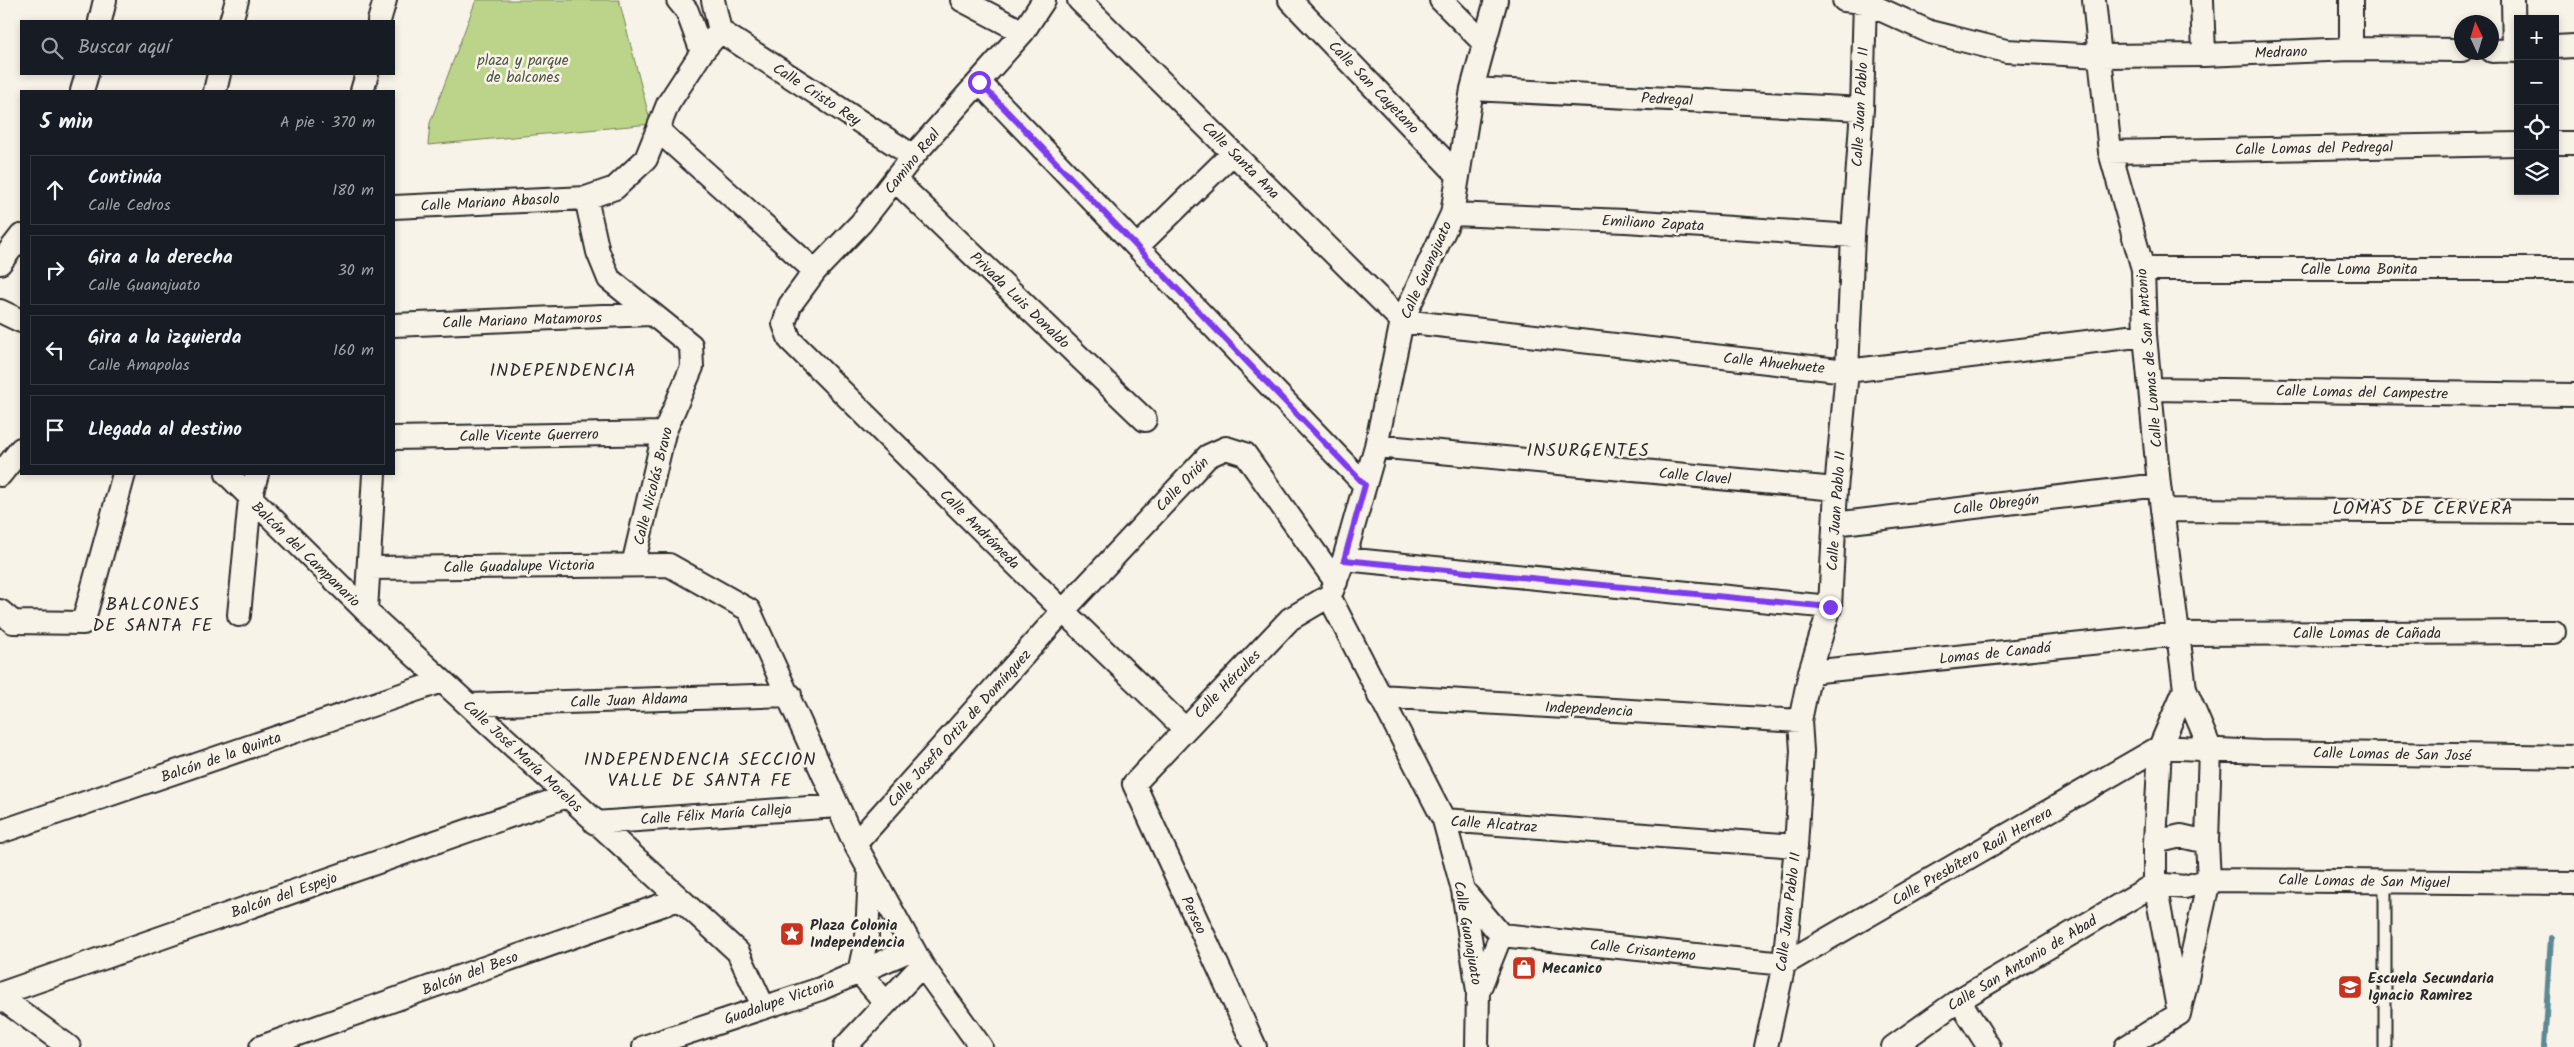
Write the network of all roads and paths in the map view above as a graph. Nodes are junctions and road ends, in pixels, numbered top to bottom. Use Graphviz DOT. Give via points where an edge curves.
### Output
graph roads {
  1 [pos="105,0"];
  2 [pos="237,0"];
  3 [pos="385,0"];
  4 [pos="678,0"];
  5 [pos="714,0"];
  6 [pos="962,0"];
  7 [pos="1044,0"];
  8 [pos="1079,0"];
  9 [pos="1290,0"];
  10 [pos="1441,0"];
  11 [pos="1496,0"];
  12 [pos="2094,0"];
  13 [pos="2202,0"];
  14 [pos="2351,0"];
  15 [pos="2513,0"];
  16 [pos="1858,1"];
  17 [pos="2514,17"];
  18 [pos="100,20"];
  19 [pos="231,20"];
  20 [pos="379,20"];
  21 [pos="720,31"];
  22 [pos="1023,32"];
  23 [pos="1484,43"];
  24 [pos="2574,46"];
  25 [pos="2559,47"];
  26 [pos="2351,49"];
  27 [pos="2454,50"];
  28 [pos="2499,50"];
  29 [pos="2514,51"];
  30 [pos="702,52"];
  31 [pos="2204,55"];
  32 [pos="2101,56"];
  33 [pos="87,75"];
  34 [pos="219,75"];
  35 [pos="367,75"];
  36 [pos="979,82"];
  37 [pos="1472,89"];
  38 [pos="82,90"];
  39 [pos="215,90"];
  40 [pos="362,90"];
  41 [pos="1862,109"];
  42 [pos="659,131"];
  43 [pos="2559,143"];
  44 [pos="2574,143"];
  45 [pos="2514,144"];
  46 [pos="2110,152"];
  47 [pos="1233,153"];
  48 [pos="914,156"];
  49 [pos="1458,175"];
  50 [pos="896,181"];
  51 [pos="586,198"];
  52 [pos="395,207"];
  53 [pos="1452,214"];
  54 [pos="1853,236"];
  55 [pos="20,237"];
  56 [pos="1137,247"];
  57 [pos="0,263"];
  58 [pos="2143,269"];
  59 [pos="2574,269"];
  60 [pos="815,271"];
  61 [pos="0,311"];
  62 [pos="650,314"];
  63 [pos="20,321"];
  64 [pos="1402,321"];
  65 [pos="784,324"];
  66 [pos="395,325"];
  67 [pos="2145,335"];
  68 [pos="1847,371"];
  69 [pos="2150,390"];
  70 [pos="2574,395"];
  71 [pos="1145,420"];
  72 [pos="664,432"];
  73 [pos="395,438"];
  74 [pos="1376,446"];
  75 [pos="20,450"];
  76 [pos="124,475"];
  77 [pos="228,475"];
  78 [pos="257,475"];
  79 [pos="374,475"];
  80 [pos="0,476"];
  81 [pos="1365,485"];
  82 [pos="2159,485"];
  83 [pos="1836,489"];
  84 [pos="250,500"];
  85 [pos="2162,510"];
  86 [pos="2574,512"];
  87 [pos="1834,524"];
  88 [pos="1344,560"];
  89 [pos="633,565"];
  90 [pos="369,568"];
  91 [pos="1333,589"];
  92 [pos="1830,607"];
  93 [pos="366,611"];
  94 [pos="1063,611"];
  95 [pos="239,615"];
  96 [pos="7,616"];
  97 [pos="2554,632"];
  98 [pos="2180,634"];
  99 [pos="1810,672"];
  100 [pos="442,681"];
  101 [pos="2185,689"];
  102 [pos="790,695"];
  103 [pos="1379,696"];
  104 [pos="469,705"];
  105 [pos="1800,721"];
  106 [pos="1185,728"];
  107 [pos="2160,747"];
  108 [pos="2210,748"];
  109 [pos="2574,757"];
  110 [pos="1134,784"];
  111 [pos="567,796"];
  112 [pos="837,806"];
  113 [pos="1444,820"];
  114 [pos="595,823"];
  115 [pos="0,832"];
  116 [pos="2155,842"];
  117 [pos="2207,842"];
  118 [pos="856,844"];
  119 [pos="1796,846"];
  120 [pos="870,870"];
  121 [pos="2571,879"];
  122 [pos="2209,880"];
  123 [pos="2385,882"];
  124 [pos="2155,884"];
  125 [pos="1463,890"];
  126 [pos="679,899"];
  127 [pos="1501,935"];
  128 [pos="917,957"];
  129 [pos="1784,964"];
  130 [pos="859,972"];
  131 [pos="1478,991"];
  132 [pos="0,996"];
  133 [pos="1959,1000"];
  134 [pos="886,1003"];
  135 [pos="763,1006"];
  136 [pos="2179,1014"];
  137 [pos="68,1047"];
  138 [pos="261,1047"];
  139 [pos="644,1047"];
  140 [pos="845,1047"];
  141 [pos="981,1047"];
  142 [pos="1255,1047"];
  143 [pos="1477,1047"];
  144 [pos="1766,1047"];
  145 [pos="1893,1047"];
  146 [pos="1988,1047"];
  147 [pos="2126,1047"];
  148 [pos="2385,1047"];
  1 -- 18 [label="street"];
  2 -- 19 [label="street"];
  3 -- 20 [label="street"];
  4 -- 30 [label="street" via="687,11"];
  5 -- 21 [label="street"];
  6 -- 22 [label="street"];
  7 -- 22 [label="street, Camino Real"];
  8 -- 47 [label="street, Calle Santa Ana"];
  9 -- 49 [label="street, Calle San Cayetano"];
  10 -- 23 [label="street"];
  11 -- 23 [label="street, Calle Guanajuato"];
  12 -- 32 [label="street, Calle Lomas de San Antonio"];
  13 -- 31 [label="street"];
  14 -- 26 [label="street"];
  15 -- 17 [label="street"];
  16 -- 32 [label="street, Medrano" via="1930,32 2006,51"];
  16 -- 41 [label="street, Calle Juan Pablo II"];
  21 -- 30 [label="street"];
  21 -- 48 [label="street, Calle Cristo Rey"];
  22 -- 36 [label="street, Camino Real"];
  23 -- 37 [label="street, Calle Guanajuato"];
  24 -- 25 [label="street"];
  26 -- 27 [label="street, Medrano"];
  26 -- 31 [label="street, Medrano"];
  28 -- 29 [label="street"];
  30 -- 42 [label="street" via="668,104"];
  31 -- 32 [label="street, Medrano"];
  32 -- 46 [label="street, Calle Lomas de San Antonio"];
  33 -- 38 [label="street"];
  34 -- 39 [label="street"];
  35 -- 40 [label="street"];
  36 -- 48 [label="street, Camino Real"];
  36 -- 56 [label="street"];
  37 -- 41 [label="street, Pedregal"];
  37 -- 49 [label="street, Calle Guanajuato"];
  41 -- 54 [label="street, Calle Juan Pablo II"];
  42 -- 51 [label="street" via="646,159 621,182 614,188"];
  42 -- 60 [label="street"];
  43 -- 44 [label="street"];
  45 -- 46 [label="street, Calle Lomas del Pedregal"];
  46 -- 58 [label="street, Calle Lomas de San Antonio"];
  47 -- 56 [label="street"];
  47 -- 64 [label="street, Calle Santa Ana"];
  48 -- 50 [label="street, Camino Real"];
  49 -- 53 [label="street, Calle Guanajuato"];
  50 -- 60 [label="street, Camino Real" via="861,224"];
  50 -- 71 [label="street, Privada Luis Donaldo"];
  51 -- 52 [label="street, Calle Mariano Abasolo"];
  51 -- 62 [label="street, Calle Nicolás Bravo" via="598,252 609,279"];
  53 -- 54 [label="street, Emiliano Zapata" via="1626,221"];
  53 -- 64 [label="street, Calle Guanajuato"];
  54 -- 68 [label="street, Calle Juan Pablo II"];
  55 -- 57 [label="street"];
  56 -- 81 [label="street"];
  58 -- 59 [label="street, Calle Loma Bonita"];
  58 -- 67 [label="street, Calle Lomas de San Antonio"];
  60 -- 65 [label="street, Camino Real" via="790,305"];
  61 -- 63 [label="street"];
  62 -- 66 [label="street, Calle Mariano Matamoros"];
  62 -- 72 [label="street, Calle Nicolás Bravo" via="691,345 692,367"];
  64 -- 68 [label="street, Calle Ahuehuete"];
  64 -- 74 [label="street, Calle Guanajuato"];
  65 -- 94 [label="street, Calle Andrómeda" via="790,340"];
  67 -- 68 [label="street, Calle Ahuehuete"];
  67 -- 69 [label="street, Calle Lomas de San Antonio"];
  68 -- 83 [label="street, Calle Juan Pablo II"];
  69 -- 70 [label="street, Calle Lomas del Campestre"];
  69 -- 82 [label="street, Calle Lomas de San Antonio"];
  72 -- 73 [label="street, Calle Vicente Guerrero"];
  72 -- 89 [label="street, Calle Nicolás Bravo"];
  74 -- 81 [label="street, Calle Guanajuato"];
  74 -- 83 [label="street, Calle Clavel"];
  75 -- 80 [label="street"];
  76 -- 96 [label="street" via="83,623"];
  77 -- 84 [label="street, Balcón del Campanario"];
  78 -- 84 [label="street"];
  79 -- 90 [label="street"];
  81 -- 88 [label="street, Calle Guanajuato"];
  82 -- 85 [label="street, Calle Lomas de San Antonio"];
  82 -- 87 [label="street, Calle Obregón"];
  83 -- 87 [label="street, Calle Juan Pablo II"];
  84 -- 93 [label="street, Balcón del Campanario"];
  84 -- 95 [label="street"];
  85 -- 86 [label="street"];
  85 -- 98 [label="street, Calle Lomas de San Antonio"];
  87 -- 92 [label="street, Calle Juan Pablo II"];
  88 -- 91 [label="street, Calle Guanajuato"];
  88 -- 92 [label="street"];
  89 -- 90 [label="street, Calle Guadalupe Victoria"];
  89 -- 102 [label="street, Calle Guadalupe Victoria" via="669,565 749,610"];
  90 -- 93 [label="street"];
  91 -- 94 [label="street, Calle Orión" via="1245,454 1226,448 1208,456"];
  91 -- 103 [label="street, Calle Alcatraz"];
  91 -- 106 [label="street, Calle Hércules" via="1290,619"];
  92 -- 99 [label="street, Calle Juan Pablo II"];
  93 -- 100 [label="street, Calle José María Morelos"];
  94 -- 106 [label="street, Calle Andrómeda"];
  94 -- 118 [label="street, Calle Josefa Ortiz de Domínguez"];
  97 -- 98 [label="street, Calle Lomas de Cañada"];
  98 -- 99 [label="street, Lomas de Canadá"];
  98 -- 101 [label="street, Calle Lomas de San Antonio"];
  99 -- 105 [label="street, Calle Juan Pablo II"];
  100 -- 104 [label="street, Calle José María Morelos"];
  100 -- 115 [label="street, Balcón de la Quinta"];
  101 -- 107 [label="street, Calle Lomas de San Antonio"];
  101 -- 108 [label="street, Calle Lomas de San Antonio"];
  102 -- 104 [label="street, Calle Juan Aldama"];
  102 -- 112 [label="street"];
  103 -- 105 [label="street, Independencia"];
  103 -- 113 [label="street, Calle Alcatraz"];
  104 -- 111 [label="street, Calle José María Morelos"];
  105 -- 119 [label="street, Calle Juan Pablo II" via="1802,751"];
  106 -- 110 [label="street, Calle Hércules"];
  107 -- 108 [label="street, Calle Lomas de San José"];
  107 -- 116 [label="street, Calle Lomas de San Antonio"];
  107 -- 129 [label="street, Calle Presbítero Raúl Herrera"];
  108 -- 109 [label="street, Calle Lomas de San José" via="2260,752"];
  108 -- 117 [label="street, Calle Lomas de San Antonio"];
  110 -- 142 [label="street, Perseo"];
  111 -- 114 [label="street, Calle José María Morelos"];
  111 -- 132 [label="street, Balcón del Espejo"];
  112 -- 114 [label="street, Calle Félix María Calleja"];
  112 -- 118 [label="street"];
  113 -- 119 [label="street, Calle Alcatraz"];
  113 -- 125 [label="street, Calle Guanajuato"];
  114 -- 126 [label="street, Calle José María Morelos"];
  116 -- 117 [label="street" via="2181,836"];
  116 -- 124 [label="street, Calle Lomas de San Antonio"];
  117 -- 122 [label="street, Calle Lomas de San Antonio"];
  118 -- 120 [label="street"];
  119 -- 129 [label="street, Calle Juan Pablo II"];
  120 -- 128 [label="street"];
  120 -- 130 [label="street" via="867,936"];
  121 -- 123 [label="street, Calle Lomas de San Miguel"];
  122 -- 123 [label="street, Calle Lomas de San Miguel"];
  122 -- 124 [label="street, Calle Lomas de San Miguel" via="2185,887"];
  122 -- 136 [label="street, Calle Lomas de San Antonio"];
  123 -- 148 [label="lane"];
  124 -- 133 [label="street, Calle San Antonio de Abad"];
  124 -- 136 [label="street, Calle Lomas de San Antonio"];
  125 -- 127 [label="street"];
  125 -- 131 [label="street, Calle Guanajuato"];
  126 -- 135 [label="street, Calle José María Morelos" via="738,952"];
  126 -- 138 [label="street, Balcón del Beso"];
  127 -- 129 [label="street, Calle Crisantemo"];
  127 -- 131 [label="street"];
  128 -- 130 [label="street, Guadalupe Victoria"];
  128 -- 134 [label="street"];
  128 -- 141 [label="street"];
  129 -- 144 [label="street, Calle Juan Pablo II"];
  130 -- 134 [label="street"];
  130 -- 135 [label="street, Guadalupe Victoria" via="820,989"];
  131 -- 143 [label="street, Calle Guanajuato"];
  132 -- 137 [label="street"];
  133 -- 145 [label="street, Calle San Antonio de Abad"];
  133 -- 146 [label="street"];
  134 -- 140 [label="street"];
  135 -- 139 [label="street, Guadalupe Victoria"];
  136 -- 147 [label="street"];
}
